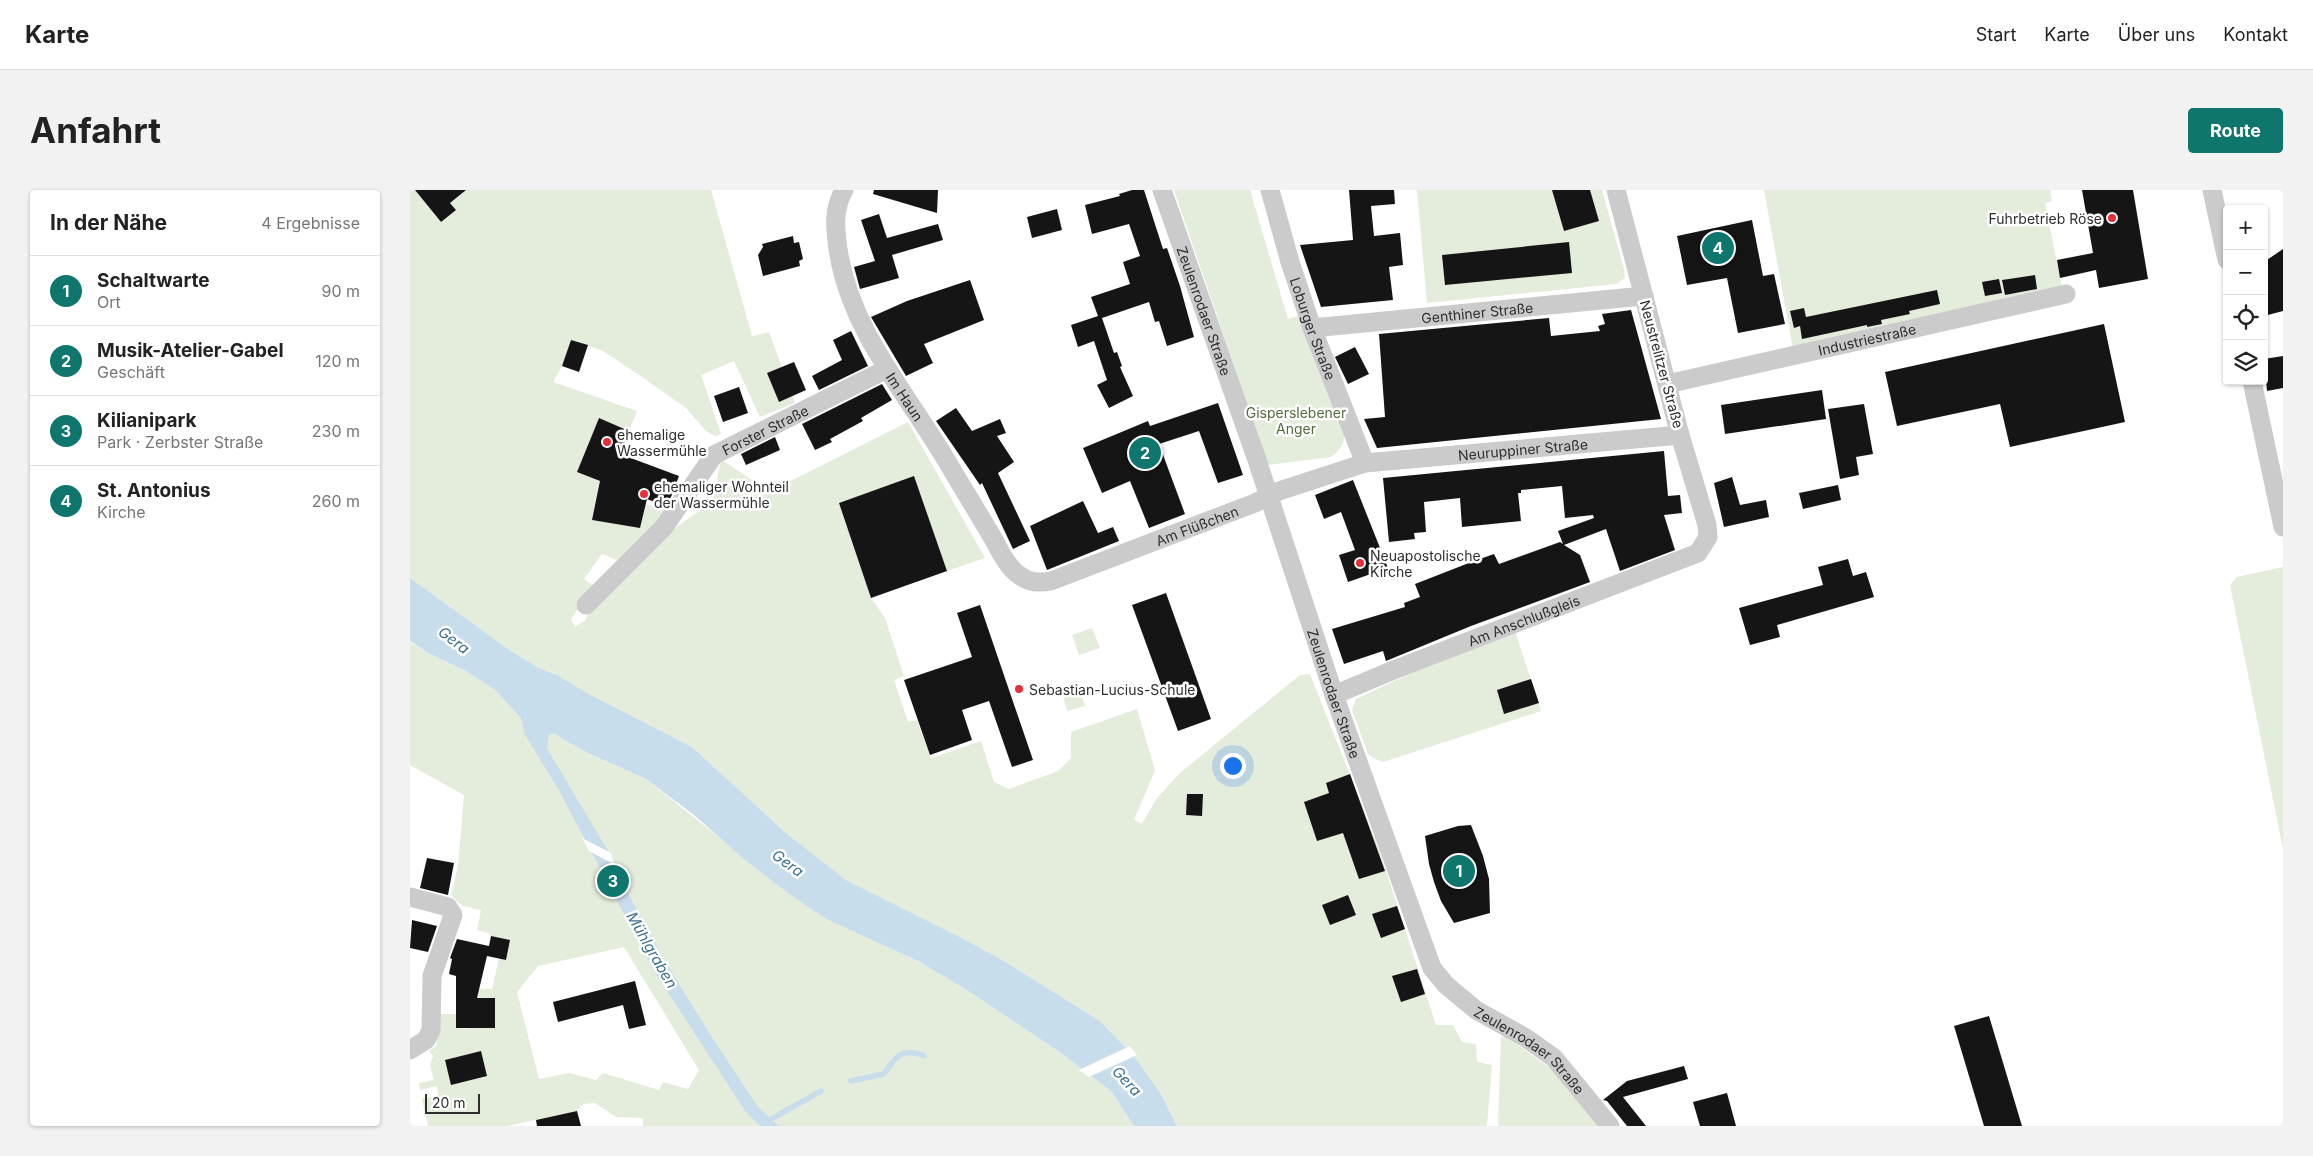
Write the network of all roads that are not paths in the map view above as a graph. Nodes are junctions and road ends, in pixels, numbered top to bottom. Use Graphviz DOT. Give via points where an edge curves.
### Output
graph roads {
  1 [pos="844,190"];
  2 [pos="1162,190"];
  3 [pos="1270,190"];
  4 [pos="1616,190"];
  5 [pos="2212,190"];
  6 [pos="2225,250"];
  7 [pos="2066,294"];
  8 [pos="1644,296"];
  9 [pos="1312,328"];
  10 [pos="887,369"];
  11 [pos="1668,384"];
  12 [pos="2253,385"];
  13 [pos="1680,435"];
  14 [pos="1365,463"];
  15 [pos="1267,496"];
  16 [pos="2283,527"];
  17 [pos="1708,537"];
  18 [pos="1028,581"];
  19 [pos="586,605"];
  20 [pos="1334,696"];
  21 [pos="410,897"];
  22 [pos="410,1050"];
  23 [pos="1610,1126"];
  1 -- 10 [label="street, Im Haun" via="834,222 842,275 858,317"];
  2 -- 15 [label="street, Zeulenrodaer Straße"];
  3 -- 9 [label="street, Loburger Straße"];
  4 -- 8 [label="street, Neustrelitzer Straße"];
  5 -- 6 [label="street"];
  7 -- 11 [label="street, Industriestraße"];
  8 -- 9 [label="street, Genthiner Straße"];
  8 -- 11 [label="street, Neustrelitzer Straße"];
  9 -- 14 [label="street, Loburger Straße"];
  10 -- 18 [label="street, Im Haun" via="1004,557"];
  10 -- 19 [label="street, Forster Straße" via="714,454 664,527"];
  11 -- 13 [label="street, Neustrelitzer Straße"];
  12 -- 16 [label="street"];
  13 -- 14 [label="street, Neuruppiner Straße"];
  13 -- 17 [label="street, Neustrelitzer Straße"];
  14 -- 15 [label="street, Am Flüßchen"];
  15 -- 18 [label="street, Am Flüßchen" via="1051,581"];
  15 -- 20 [label="street, Zeulenrodaer Straße"];
  17 -- 20 [label="street, Am Anschlußgleis" via="1698,553"];
  20 -- 23 [label="street, Zeulenrodaer Straße" via="1432,968 1446,986 1476,1010 1554,1058"];
  21 -- 22 [label="street" via="448,907 452,915 432,976 431,1030 426,1040"];
}
